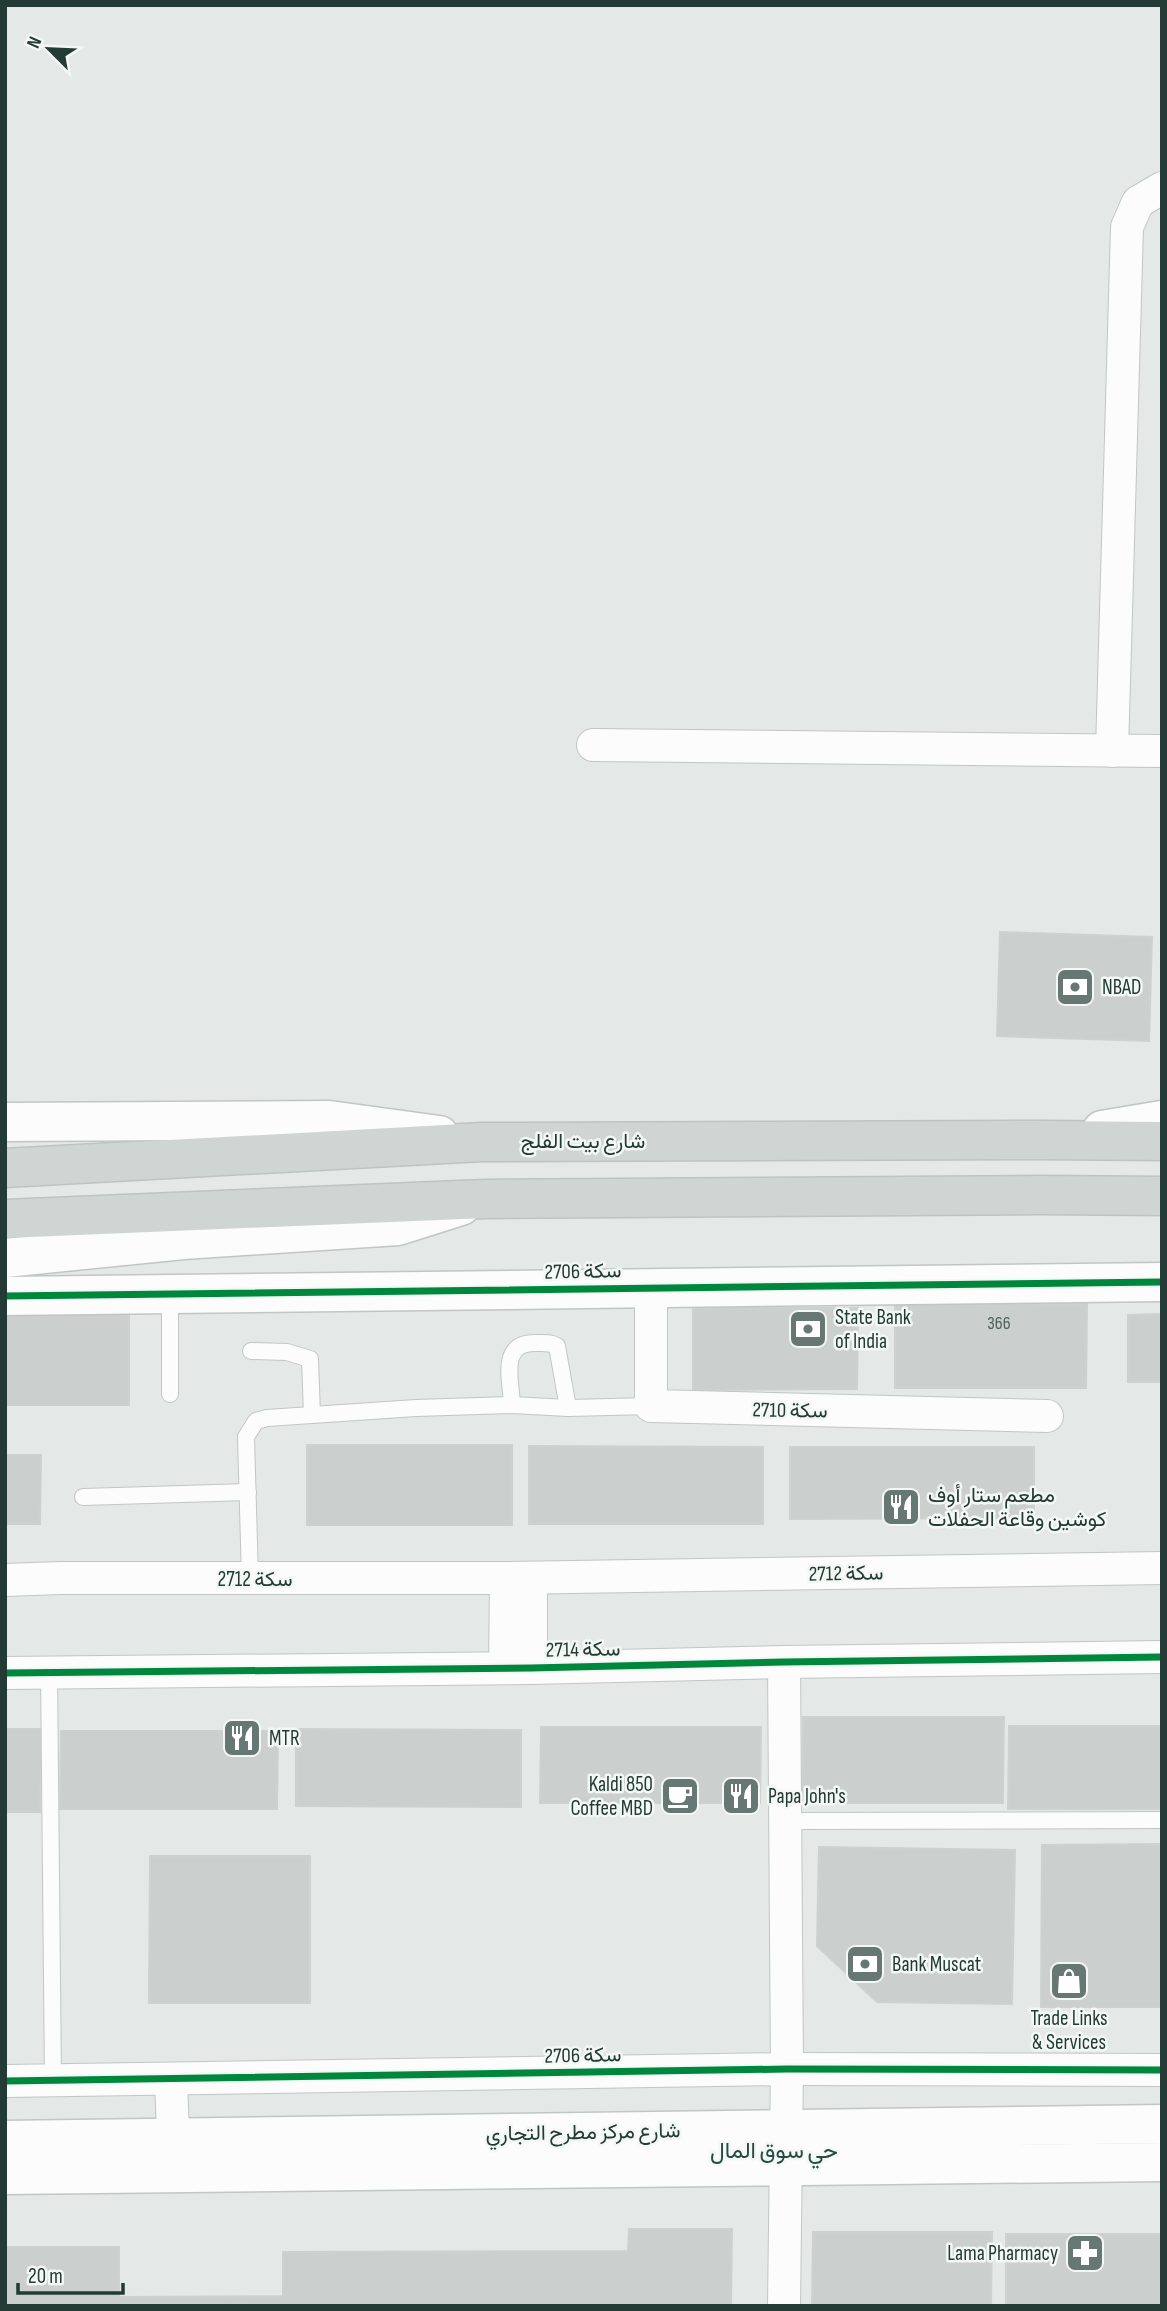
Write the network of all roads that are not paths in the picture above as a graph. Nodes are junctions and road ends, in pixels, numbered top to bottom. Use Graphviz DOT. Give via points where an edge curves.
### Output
graph roads {
  1 [pos="1162,188"];
  2 [pos="593,745"];
  3 [pos="1112,751"];
  4 [pos="1162,751"];
  5 [pos="1162,1120"];
  6 [pos="5,1122"];
  7 [pos="1041,1139"];
  8 [pos="1162,1141"];
  9 [pos="482,1142"];
  10 [pos="5,1168"];
  11 [pos="1162,1196"];
  12 [pos="485,1199"];
  13 [pos="5,1219"];
  14 [pos="5,1258"];
  15 [pos="1162,1282"];
  16 [pos="651,1288"];
  17 [pos="170,1293"];
  18 [pos="5,1296"];
  19 [pos="251,1351"];
  20 [pos="170,1394"];
  21 [pos="512,1405"];
  22 [pos="651,1406"];
  23 [pos="569,1408"];
  24 [pos="312,1415"];
  25 [pos="1047,1416"];
  26 [pos="248,1492"];
  27 [pos="83,1497"];
  28 [pos="1162,1567"];
  29 [pos="518,1578"];
  30 [pos="250,1579"];
  31 [pos="5,1580"];
  32 [pos="1162,1657"];
  33 [pos="784,1661"];
  34 [pos="518,1668"];
  35 [pos="49,1671"];
  36 [pos="5,1673"];
  37 [pos="1162,1820"];
  38 [pos="786,1821"];
  39 [pos="788,2069"];
  40 [pos="1162,2070"];
  41 [pos="171,2079"];
  42 [pos="5,2081"];
  43 [pos="53,2081"];
  44 [pos="1162,2124"];
  45 [pos="787,2129"];
  46 [pos="5,2140"];
  47 [pos="174,2156"];
  48 [pos="1162,2162"];
  49 [pos="787,2167"];
  50 [pos="5,2175"];
  51 [pos="784,2306"];
  1 -- 3 [label="street" via="1138,202 1127,227"];
  2 -- 3 [label="street"];
  3 -- 4 [label="street"];
  5 -- 7 [label="main road"];
  6 -- 9 [label="main road" via="329,1120"];
  7 -- 8 [label="main road, شارع بيت الفلج"];
  7 -- 9 [label="main road, شارع بيت الفلج"];
  9 -- 10 [label="main road, شارع بيت الفلج"];
  11 -- 12 [label="main road"];
  12 -- 13 [label="main road"];
  12 -- 14 [label="main road" via="398,1226"];
  15 -- 16 [label="main road, سكة 2706"];
  16 -- 17 [label="main road, سكة 2706"];
  16 -- 22 [label="street"];
  17 -- 18 [label="main road, سكة 2706"];
  17 -- 20 [label="lane"];
  19 -- 24 [label="lane" via="287,1352 310,1359"];
  21 -- 23 [label="lane"];
  21 -- 23 [label="lane" via="510,1359 515,1348 525,1343 551,1343 560,1355"];
  21 -- 24 [label="lane"];
  22 -- 23 [label="lane"];
  22 -- 25 [label="street, سكة 2710"];
  24 -- 26 [label="lane" via="267,1418 250,1428 246,1437"];
  26 -- 27 [label="lane"];
  26 -- 30 [label="lane"];
  28 -- 29 [label="street, سكة 2712"];
  29 -- 30 [label="street, سكة 2712"];
  29 -- 34 [label="street"];
  30 -- 31 [label="street, سكة 2712"];
  32 -- 33 [label="street, سكة 2714"];
  33 -- 34 [label="street, سكة 2714"];
  33 -- 38 [label="street"];
  34 -- 35 [label="street, سكة 2714"];
  35 -- 36 [label="street, سكة 2714"];
  35 -- 43 [label="lane"];
  37 -- 38 [label="lane"];
  38 -- 39 [label="street"];
  39 -- 40 [label="street, سكة 2706"];
  39 -- 41 [label="street, سكة 2706"];
  39 -- 45 [label="street"];
  41 -- 43 [label="street, سكة 2706"];
  41 -- 47 [label="street"];
  42 -- 43 [label="street, سكة 2706"];
  44 -- 45 [label="main road, شارع مركز مطرح التجاري"];
  45 -- 47 [label="main road, شارع مركز مطرح التجاري"];
  45 -- 49 [label="street"];
  46 -- 47 [label="main road, شارع مركز مطرح التجاري"];
  47 -- 49 [label="main road, شارع مركز مطرح التجاري"];
  47 -- 50 [label="main road, شارع مركز مطرح التجاري"];
  48 -- 49 [label="main road, شارع مركز مطرح التجاري"];
  49 -- 51 [label="street"];
}
